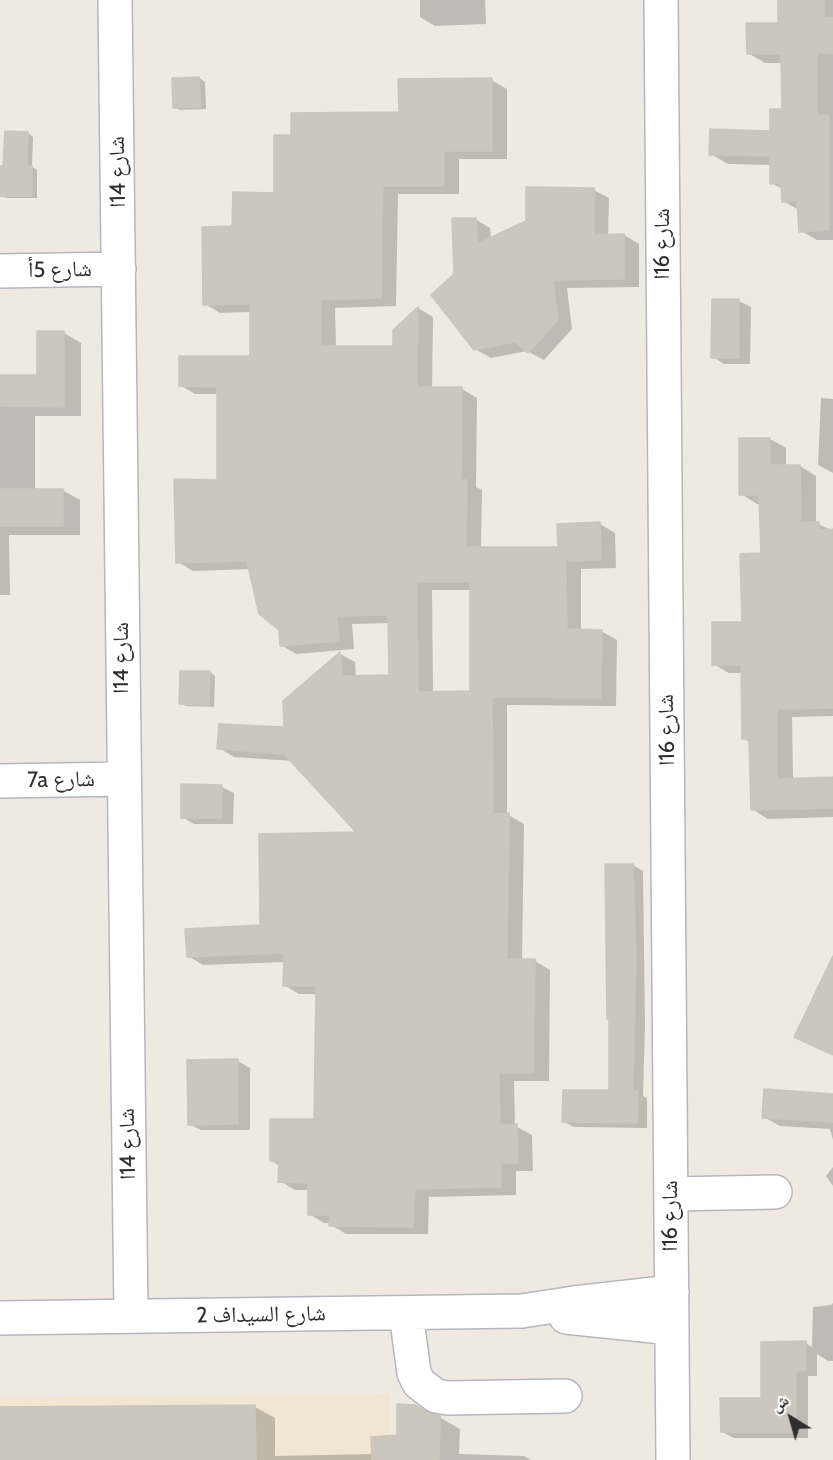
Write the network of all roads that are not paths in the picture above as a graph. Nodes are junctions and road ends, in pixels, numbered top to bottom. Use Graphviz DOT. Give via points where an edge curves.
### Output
graph roads {
  1 [pos="115,0"];
  2 [pos="661,0"];
  3 [pos="119,269"];
  4 [pos="0,271"];
  5 [pos="123,779"];
  6 [pos="0,781"];
  7 [pos="775,1192"];
  8 [pos="671,1194"];
  9 [pos="672,1292"];
  10 [pos="522,1311"];
  11 [pos="406,1313"];
  12 [pos="130,1316"];
  13 [pos="0,1318"];
  14 [pos="672,1328"];
  15 [pos="566,1396"];
  16 [pos="673,1460"];
  1 -- 3 [label="street, شارع 14ا"];
  2 -- 8 [label="street, شارع 16ا"];
  3 -- 4 [label="street, شارع 5أ"];
  3 -- 5 [label="street, شارع 14ا"];
  5 -- 6 [label="street, 7a شارع"];
  5 -- 12 [label="street, شارع 14ا"];
  7 -- 8 [label="street"];
  8 -- 9 [label="street, شارع 16ا"];
  9 -- 10 [label="street, شارع السيداف 2"];
  9 -- 14 [label="street, شارع 16ا"];
  10 -- 11 [label="street, شارع السيداف 2"];
  10 -- 14 [label="street, شارع السيداف 2"];
  11 -- 12 [label="street, شارع السيداف 2"];
  11 -- 15 [label="street" via="414,1373 418,1383 436,1396"];
  12 -- 13 [label="street, شارع السيداف 2"];
  14 -- 16 [label="street, شارع 16ا"];
}
